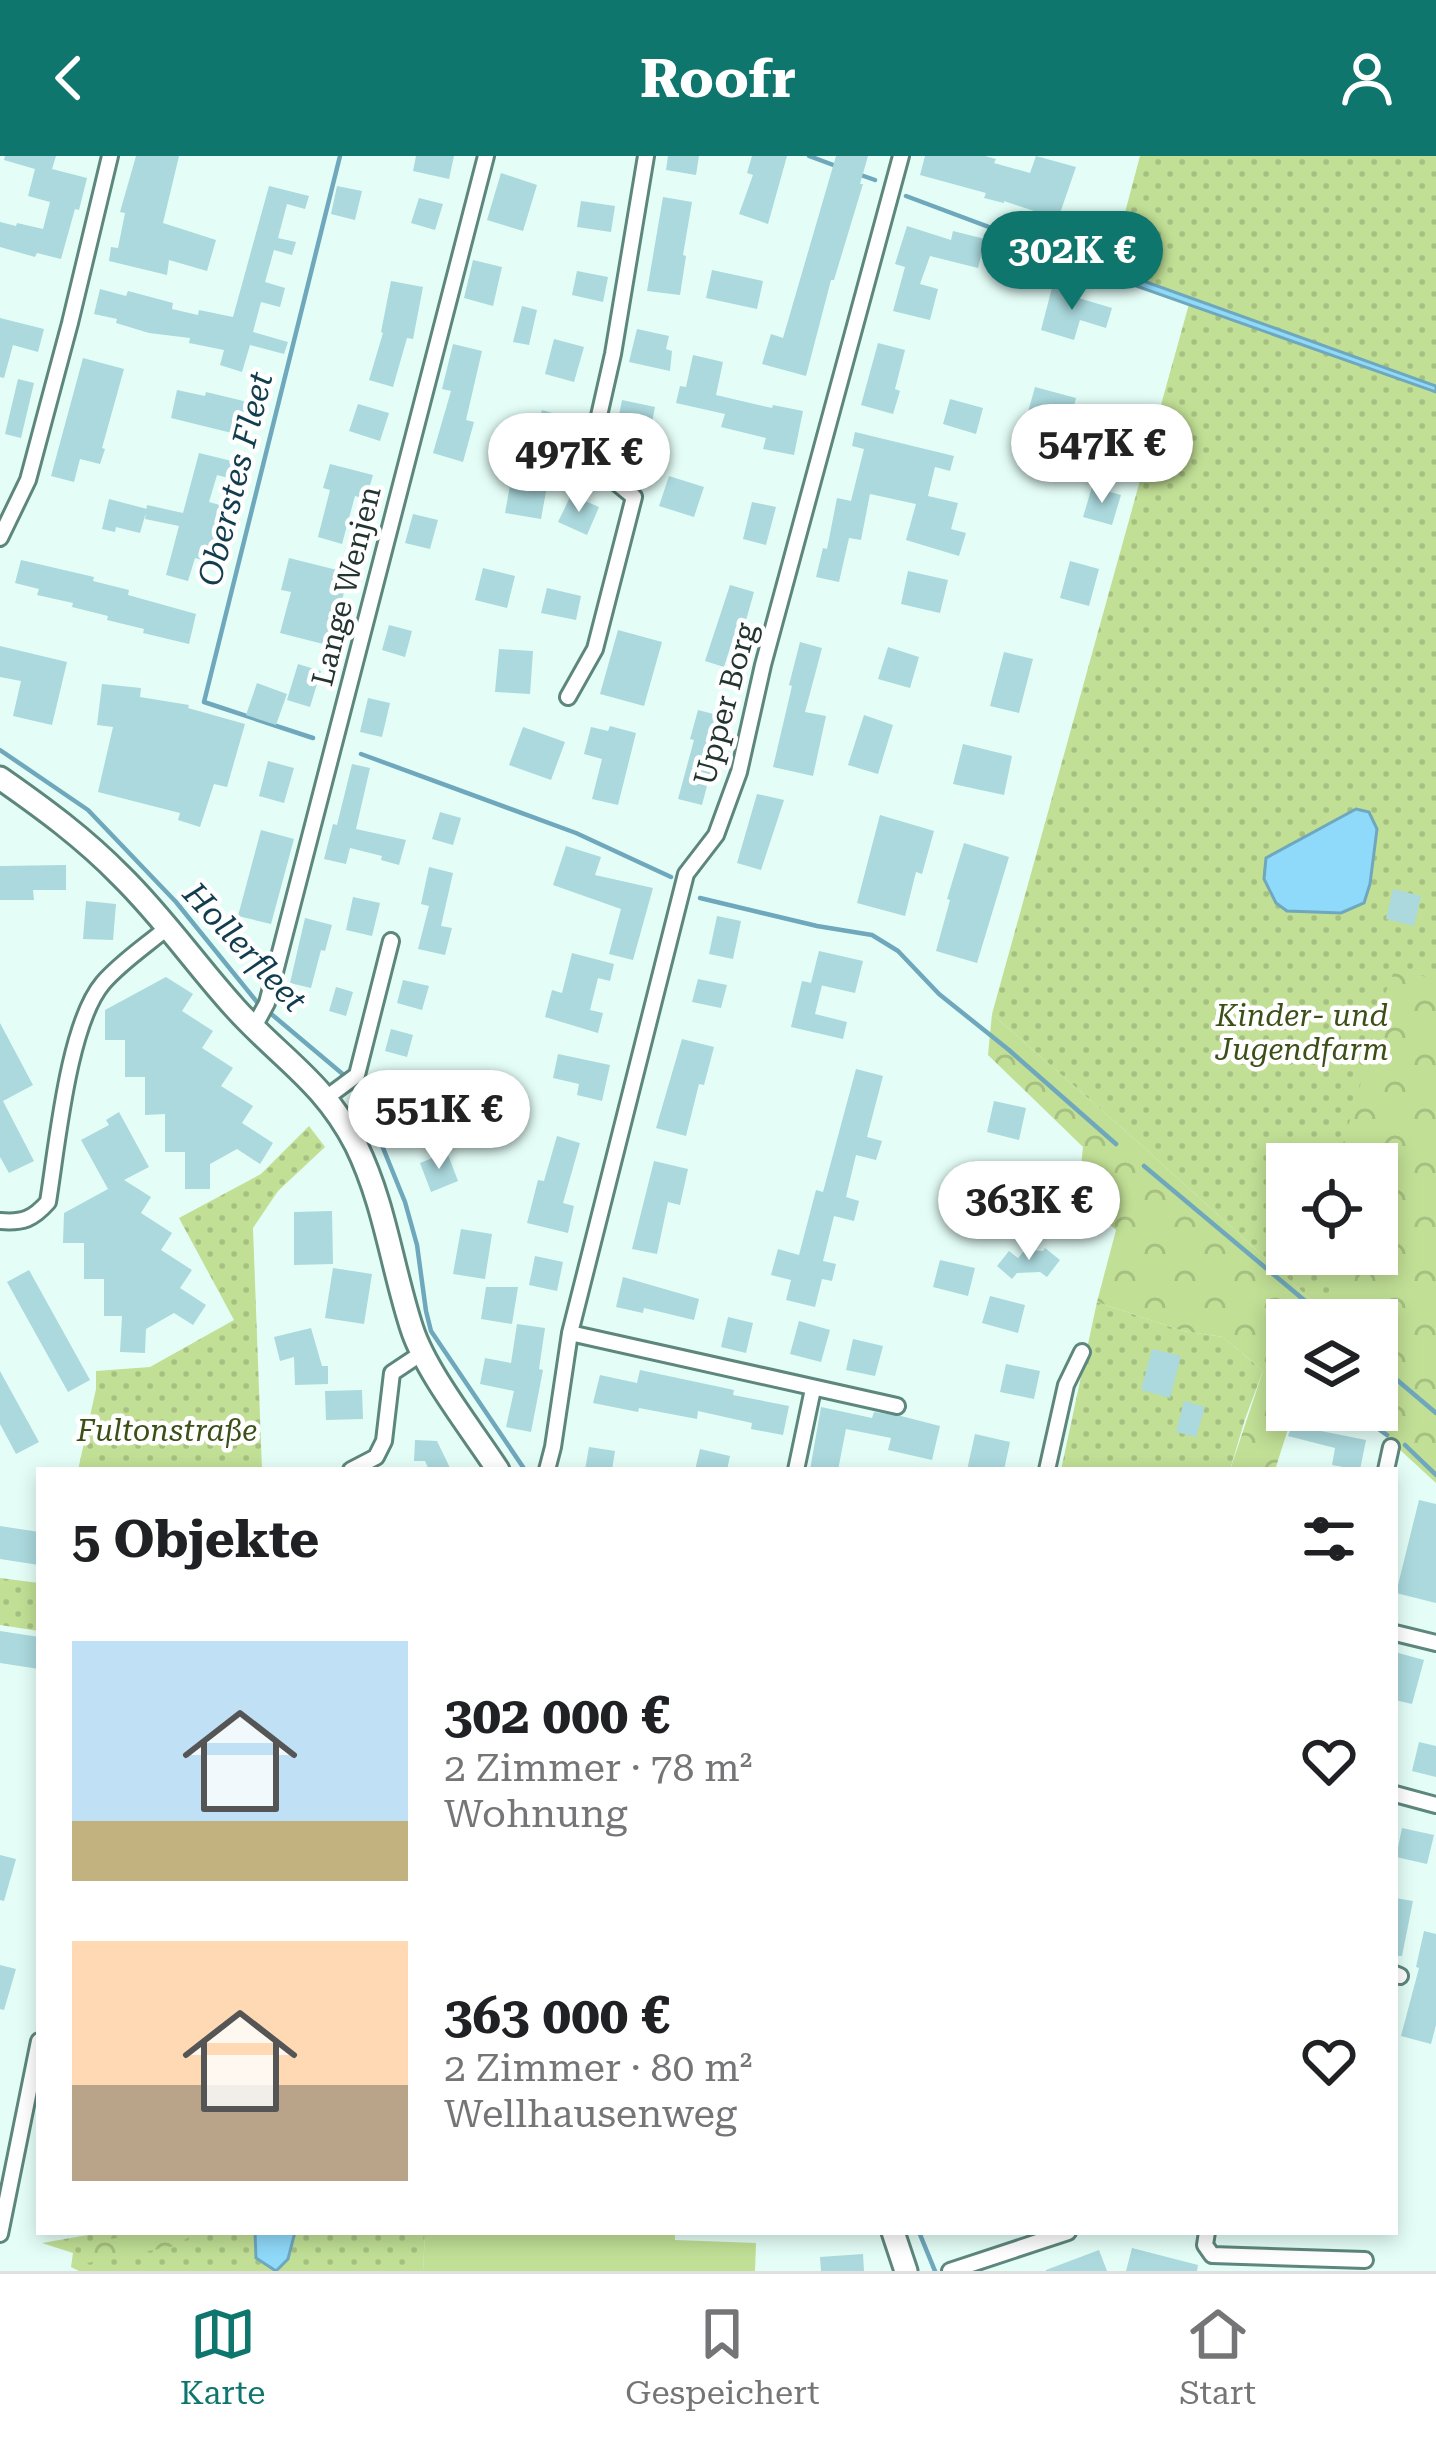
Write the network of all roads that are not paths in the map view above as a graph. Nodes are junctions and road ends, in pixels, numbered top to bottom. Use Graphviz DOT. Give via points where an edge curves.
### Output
graph roads {
  1 [pos="110,156"];
  2 [pos="486,156"];
  3 [pos="646,156"];
  4 [pos="901,156"];
  5 [pos="0,538"];
  6 [pos="568,697"];
  7 [pos="0,778"];
  8 [pos="168,927"];
  9 [pos="391,940"];
  10 [pos="261,1014"];
  11 [pos="340,1087"];
  12 [pos="0,1221"];
  13 [pos="570,1334"];
  14 [pos="1082,1352"];
  15 [pos="422,1353"];
  16 [pos="813,1389"];
  17 [pos="897,1406"];
  18 [pos="1391,1447"];
  19 [pos="357,1467"];
  20 [pos="496,1467"];
  21 [pos="548,1467"];
  22 [pos="797,1467"];
  23 [pos="1048,1467"];
  24 [pos="1386,1467"];
  25 [pos="1398,1634"];
  26 [pos="1436,1643"];
  27 [pos="1398,1795"];
  28 [pos="1436,1805"];
  29 [pos="36,2056"];
  30 [pos="0,2234"];
  31 [pos="894,2235"];
  32 [pos="1059,2235"];
  33 [pos="1207,2235"];
  34 [pos="1365,2260"];
  35 [pos="1272,2264"];
  36 [pos="906,2271"];
  37 [pos="950,2271"];
  1 -- 5 [label="street" via="28,480"];
  2 -- 10 [label="street, Lange Wenjen"];
  3 -- 6 [label="street" via="589,460 634,497 595,649"];
  4 -- 13 [label="street, Upper Borg" via="739,772 716,835 686,874"];
  7 -- 8 [label="street" via="70,828"];
  8 -- 10 [label="street" via="236,1010"];
  8 -- 12 [label="street" via="102,984 86,1010 48,1202 21,1222"];
  9 -- 11 [label="street" via="361,1065"];
  10 -- 11 [label="street" via="306,1074"];
  11 -- 15 [label="street"];
  13 -- 16 [label="street"];
  13 -- 21 [label="street, Upper Borg"];
  14 -- 23 [label="street"];
  15 -- 19 [label="street" via="392,1373 385,1441"];
  15 -- 20 [label="street"];
  16 -- 17 [label="street"];
  16 -- 22 [label="street"];
  18 -- 24 [label="street"];
  25 -- 26 [label="street"];
  27 -- 28 [label="street"];
  29 -- 30 [label="street"];
  31 -- 36 [label="street"];
  32 -- 37 [label="street"];
  33 -- 35 [label="street" via="1212,2255"];
  34 -- 35 [label="street"];
}
